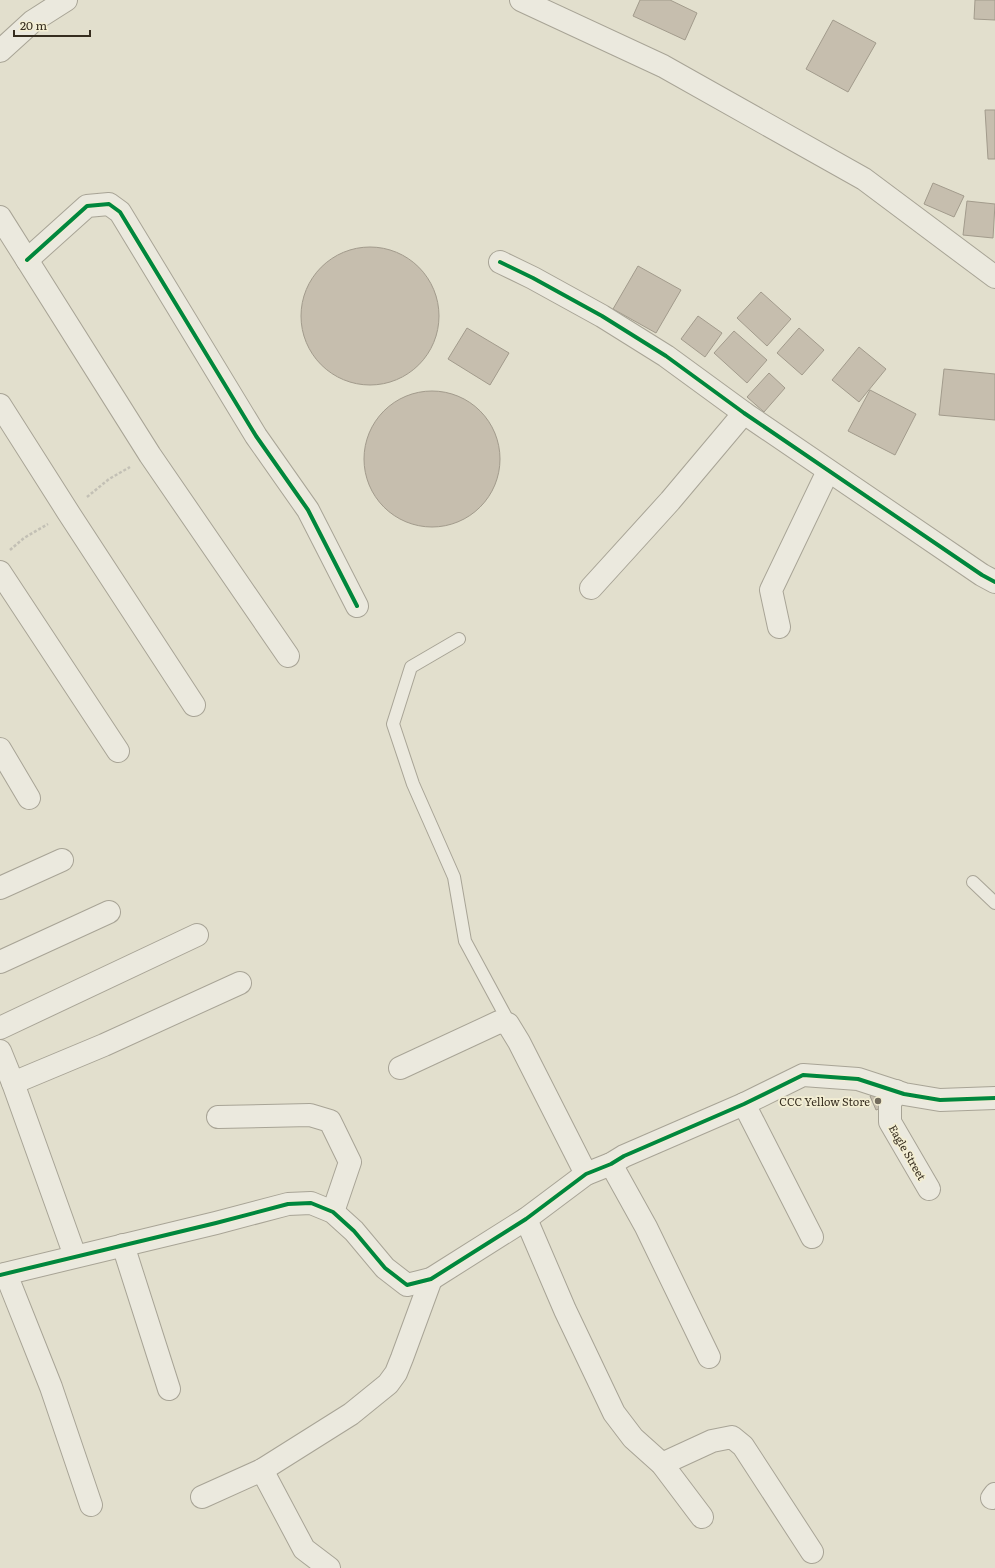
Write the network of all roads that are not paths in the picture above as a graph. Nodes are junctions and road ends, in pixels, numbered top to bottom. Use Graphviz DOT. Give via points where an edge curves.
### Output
graph roads {
  1 [pos="66,0"];
  2 [pos="521,0"];
  3 [pos="0,51"];
  4 [pos="0,217"];
  5 [pos="27,260"];
  6 [pos="500,262"];
  7 [pos="995,277"];
  8 [pos="0,405"];
  9 [pos="744,413"];
  10 [pos="828,471"];
  11 [pos="0,572"];
  12 [pos="995,582"];
  13 [pos="591,588"];
  14 [pos="358,606"];
  15 [pos="779,626"];
  16 [pos="459,639"];
  17 [pos="288,656"];
  18 [pos="194,705"];
  19 [pos="0,749"];
  20 [pos="118,751"];
  21 [pos="29,798"];
  22 [pos="62,860"];
  23 [pos="973,882"];
  24 [pos="0,888"];
  25 [pos="995,903"];
  26 [pos="109,912"];
  27 [pos="197,936"];
  28 [pos="0,961"];
  29 [pos="240,983"];
  30 [pos="508,1024"];
  31 [pos="0,1028"];
  32 [pos="0,1051"];
  33 [pos="400,1068"];
  34 [pos="13,1083"];
  35 [pos="896,1091"];
  36 [pos="995,1098"];
  37 [pos="744,1104"];
  38 [pos="218,1117"];
  39 [pos="611,1164"];
  40 [pos="586,1174"];
  41 [pos="929,1190"];
  42 [pos="333,1212"];
  43 [pos="526,1219"];
  44 [pos="812,1237"];
  45 [pos="123,1245"];
  46 [pos="75,1256"];
  47 [pos="3,1274"];
  48 [pos="431,1279"];
  49 [pos="709,1357"];
  50 [pos="170,1390"];
  51 [pos="662,1464"];
  52 [pos="262,1470"];
  53 [pos="202,1497"];
  54 [pos="91,1505"];
  55 [pos="702,1517"];
  56 [pos="812,1552"];
  57 [pos="330,1568"];
  1 -- 3 [label="street" via="33,21"];
  2 -- 7 [label="street" via="663,66 864,179"];
  4 -- 5 [label="street"];
  5 -- 14 [label="street" via="87,206 109,204 120,212 256,436 308,510"];
  5 -- 17 [label="street" via="150,455"];
  6 -- 9 [label="street" via="595,312 666,356"];
  8 -- 18 [label="street"];
  9 -- 10 [label="street"];
  9 -- 13 [label="street" via="670,501"];
  10 -- 12 [label="street"];
  10 -- 15 [label="street" via="771,590"];
  11 -- 20 [label="street"];
  16 -- 30 [label="lane" via="411,667 393,724 413,784 454,877 465,941"];
  19 -- 21 [label="street"];
  22 -- 24 [label="street"];
  23 -- 25 [label="lane"];
  26 -- 28 [label="street"];
  27 -- 31 [label="street"];
  29 -- 34 [label="street"];
  30 -- 33 [label="street" via="499,1022"];
  30 -- 40 [label="street"];
  32 -- 34 [label="street"];
  34 -- 46 [label="street"];
  35 -- 36 [label="street" via="940,1100"];
  35 -- 37 [label="street" via="858,1079 803,1076"];
  35 -- 41 [label="street, Eagle Street" via="890,1104 890,1122"];
  37 -- 39 [label="street"];
  37 -- 44 [label="street"];
  38 -- 42 [label="street" via="310,1115 330,1121 350,1162"];
  39 -- 40 [label="street"];
  39 -- 49 [label="street" via="646,1227"];
  40 -- 43 [label="street"];
  42 -- 45 [label="street" via="311,1203 288,1204"];
  42 -- 48 [label="street" via="354,1231 385,1268 407,1286"];
  43 -- 48 [label="street"];
  43 -- 51 [label="street" via="565,1310 614,1413 633,1438"];
  45 -- 46 [label="street"];
  45 -- 50 [label="street"];
  46 -- 47 [label="street"];
  47 -- 54 [label="street" via="51,1386"];
  48 -- 52 [label="street" via="396,1373 388,1384 351,1414"];
  51 -- 55 [label="street"];
  51 -- 56 [label="street" via="712,1441 732,1437 743,1446"];
  52 -- 53 [label="street"];
  52 -- 57 [label="street" via="304,1549"];
}
